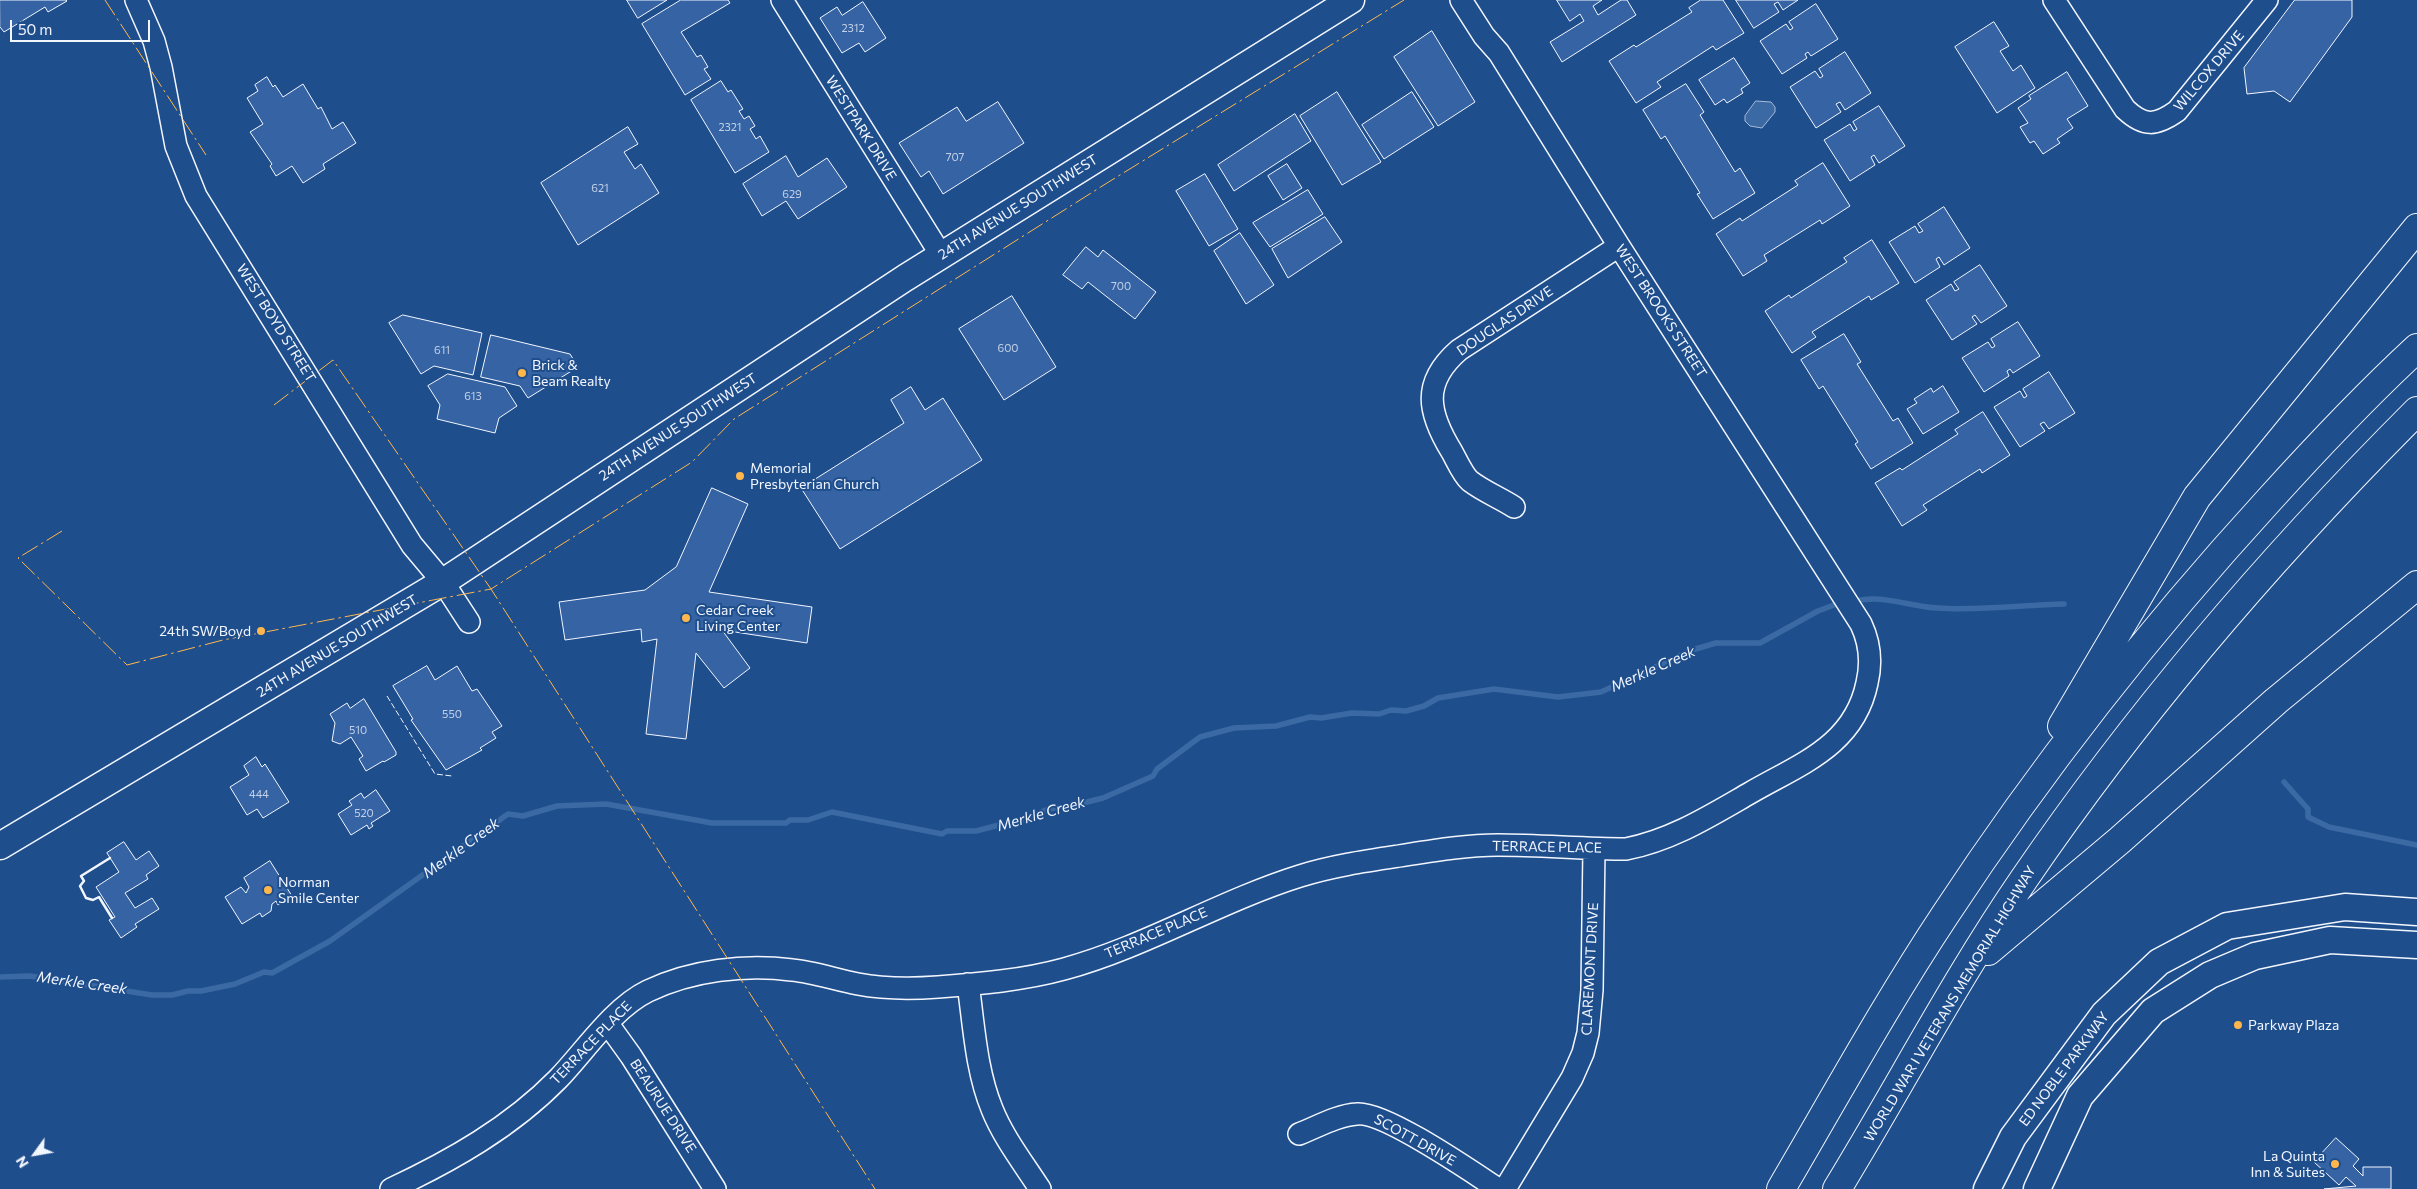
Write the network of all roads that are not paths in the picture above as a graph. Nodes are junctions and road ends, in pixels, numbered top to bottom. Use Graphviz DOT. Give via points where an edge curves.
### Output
graph roads {
  1 [pos="136,0"];
  2 [pos="782,0"];
  3 [pos="1350,0"];
  4 [pos="1461,0"];
  5 [pos="2054,0"];
  6 [pos="2268,0"];
  7 [pos="2417,228"];
  8 [pos="1619,246"];
  9 [pos="941,255"];
  10 [pos="2417,348"];
  11 [pos="2417,412"];
  12 [pos="1514,507"];
  13 [pos="443,582"];
  14 [pos="2417,585"];
  15 [pos="469,622"];
  16 [pos="1861,624"];
  17 [pos="0,846"];
  18 [pos="1594,849"];
  19 [pos="1985,857"];
  20 [pos="2417,912"];
  21 [pos="2417,945"];
  22 [pos="1969,966"];
  23 [pos="968,984"];
  24 [pos="608,1024"];
  25 [pos="1299,1134"];
  26 [pos="392,1189"];
  27 [pos="715,1189"];
  28 [pos="1040,1189"];
  29 [pos="1498,1189"];
  30 [pos="1505,1189"];
  31 [pos="1781,1189"];
  32 [pos="1837,1189"];
  33 [pos="1987,1189"];
  34 [pos="2037,1189"];
  1 -- 13 [label="street, WEST BOYD STREET" via="154,41 176,146 196,196 412,545"];
  2 -- 9 [label="street, WESTPARK DRIVE"];
  3 -- 9 [label="main road, 24TH AVENUE SOUTHWEST"];
  4 -- 8 [label="street, WEST BROOKS STREET" via="1501,56"];
  5 -- 6 [label="street, WILCOX DRIVE" via="2125,109 2134,118 2155,123 2177,111"];
  7 -- 19 [label="highway" via="2197,497"];
  8 -- 12 [label="street, DOUGLAS DRIVE" via="1459,350 1445,362 1435,378 1431,393 1432,410 1443,438 1469,480"];
  8 -- 16 [label="street, WEST BROOKS STREET"];
  9 -- 13 [label="main road, 24TH AVENUE SOUTHWEST"];
  10 -- 19 [label="highway" via="2311,454 2172,610 2051,764"];
  11 -- 22 [label="highway, WORLD WAR I VETERANS MEMORIAL HIGHWAY" via="2352,476 2220,623 2140,720 2024,880"];
  13 -- 15 [label="street, WEST BOYD STREET"];
  13 -- 17 [label="main road, 24TH AVENUE SOUTHWEST"];
  14 -- 22 [label="highway" via="2276,701 2120,840"];
  16 -- 18 [label="street, TERRACE PLACE" via="1870,656 1864,696 1850,725 1827,748 1680,832 1647,845"];
  18 -- 23 [label="street, TERRACE PLACE" via="1494,845 1438,850 1341,866 1302,875 1256,892 1116,951 1063,969"];
  18 -- 30 [label="street, CLAREMONT DRIVE" via="1592,990 1584,1052 1572,1078"];
  19 -- 31 [label="highway" via="1944,916"];
  20 -- 33 [label="main road, ED NOBLE PARKWAY" via="2346,907 2227,926 2159,962 2104,1014 2013,1137"];
  21 -- 34 [label="main road" via="2330,940 2255,956 2210,975 2153,1011 2080,1096"];
  22 -- 32 [label="highway, WORLD WAR I VETERANS MEMORIAL HIGHWAY"];
  23 -- 24 [label="street, TERRACE PLACE" via="935,988 880,987 793,970 729,968 650,990 628,1002"];
  23 -- 28 [label="street" via="979,1063 993,1112"];
  24 -- 26 [label="street, TERRACE PLACE" via="532,1103 490,1135"];
  24 -- 27 [label="street, BEAURUE DRIVE"];
  25 -- 29 [label="street, SCOTT DRIVE" via="1358,1113 1372,1115"];
}
